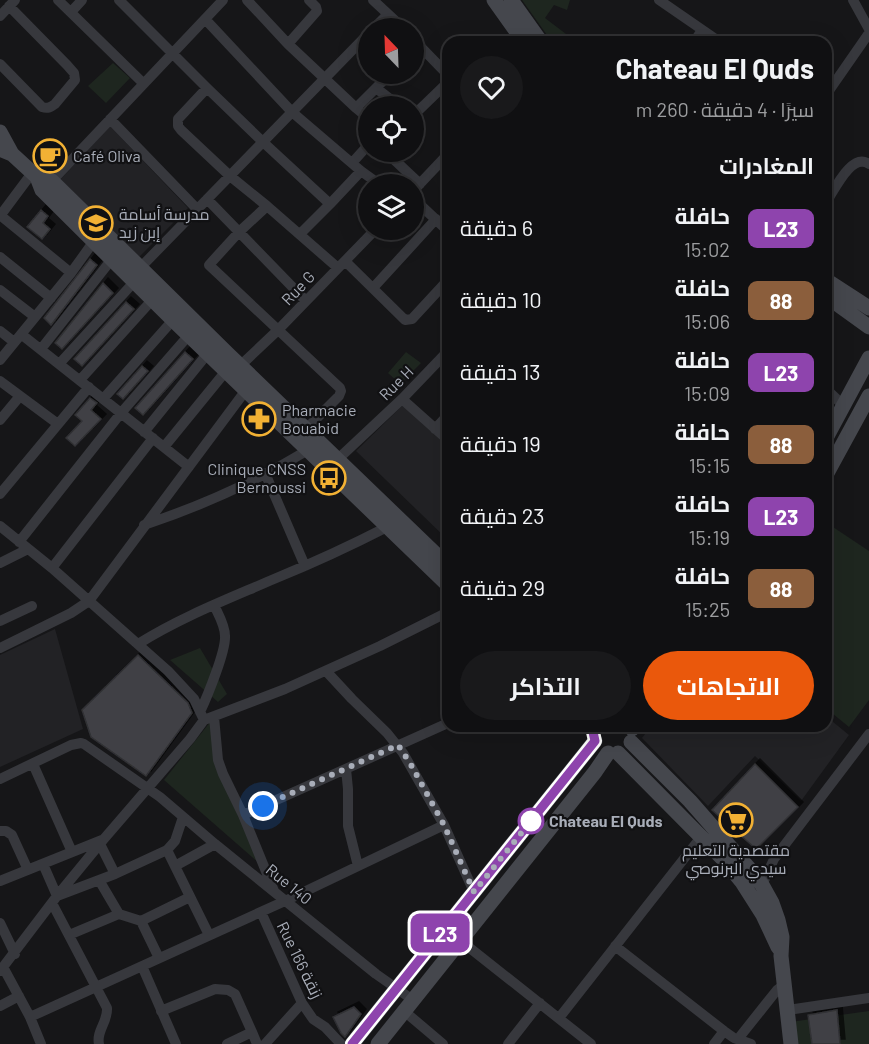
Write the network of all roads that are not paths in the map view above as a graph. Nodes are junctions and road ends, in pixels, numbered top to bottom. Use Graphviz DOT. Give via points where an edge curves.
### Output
graph roads {
  1 [pos="58,0"];
  2 [pos="82,0"];
  3 [pos="119,0"];
  4 [pos="223,0"];
  5 [pos="247,0"];
  6 [pos="309,0"];
  7 [pos="373,0"];
  8 [pos="494,0"];
  9 [pos="511,0"];
  10 [pos="659,0"];
  11 [pos="853,0"];
  12 [pos="12,3"];
  13 [pos="71,12"];
  14 [pos="388,14"];
  15 [pos="0,16"];
  16 [pos="384,18"];
  17 [pos="392,18"];
  18 [pos="205,19"];
  19 [pos="702,30"];
  20 [pos="869,31"];
  21 [pos="520,36"];
  22 [pos="537,36"];
  23 [pos="698,36"];
  24 [pos="711,36"];
  25 [pos="288,44"];
  26 [pos="358,44"];
  27 [pos="172,52"];
  28 [pos="424,52"];
  29 [pos="0,64"];
  30 [pos="442,69"];
  31 [pos="325,79"];
  32 [pos="143,83"];
  33 [pos="380,84"];
  34 [pos="832,86"];
  35 [pos="207,88"];
  36 [pos="376,88"];
  37 [pos="442,88"];
  38 [pos="386,96"];
  39 [pos="424,105"];
  40 [pos="356,108"];
  41 [pos="292,112"];
  42 [pos="110,119"];
  43 [pos="0,132"];
  44 [pos="263,142"];
  45 [pos="6,151"];
  46 [pos="359,162"];
  47 [pos="395,162"];
  48 [pos="869,164"];
  49 [pos="442,165"];
  50 [pos="356,167"];
  51 [pos="365,174"];
  52 [pos="405,174"];
  53 [pos="230,176"];
  54 [pos="41,180"];
  55 [pos="424,181"];
  56 [pos="832,193"];
  57 [pos="207,199"];
  58 [pos="330,204"];
  59 [pos="267,206"];
  60 [pos="424,208"];
  61 [pos="197,209"];
  62 [pos="0,215"];
  63 [pos="436,219"];
  64 [pos="442,225"];
  65 [pos="239,232"];
  66 [pos="300,234"];
  67 [pos="365,240"];
  68 [pos="94,242"];
  69 [pos="0,257"];
  70 [pos="112,259"];
  71 [pos="342,264"];
  72 [pos="71,273"];
  73 [pos="137,274"];
  74 [pos="832,284"];
  75 [pos="442,286"];
  76 [pos="373,288"];
  77 [pos="0,290"];
  78 [pos="51,298"];
  79 [pos="153,299"];
  80 [pos="832,300"];
  81 [pos="306,301"];
  82 [pos="869,308"];
  83 [pos="35,317"];
  84 [pos="173,320"];
  85 [pos="869,327"];
  86 [pos="278,330"];
  87 [pos="0,331"];
  88 [pos="189,335"];
  89 [pos="18,338"];
  90 [pos="41,349"];
  91 [pos="208,353"];
  92 [pos="442,357"];
  93 [pos="869,358"];
  94 [pos="0,360"];
  95 [pos="60,363"];
  96 [pos="233,368"];
  97 [pos="0,381"];
  98 [pos="85,384"];
  99 [pos="246,390"];
  100 [pos="832,395"];
  101 [pos="20,396"];
  102 [pos="869,396"];
  103 [pos="103,399"];
  104 [pos="402,399"];
  105 [pos="844,406"];
  106 [pos="121,413"];
  107 [pos="0,420"];
  108 [pos="442,421"];
  109 [pos="58,424"];
  110 [pos="832,427"];
  111 [pos="306,429"];
  112 [pos="435,429"];
  113 [pos="148,435"];
  114 [pos="442,435"];
  115 [pos="164,447"];
  116 [pos="308,450"];
  117 [pos="338,459"];
  118 [pos="832,464"];
  119 [pos="189,467"];
  120 [pos="265,473"];
  121 [pos="0,495"];
  122 [pos="144,525"];
  123 [pos="0,526"];
  124 [pos="387,527"];
  125 [pos="24,545"];
  126 [pos="442,560"];
  127 [pos="0,563"];
  128 [pos="305,566"];
  129 [pos="52,568"];
  130 [pos="442,579"];
  131 [pos="88,601"];
  132 [pos="214,604"];
  133 [pos="32,606"];
  134 [pos="442,615"];
  135 [pos="0,621"];
  136 [pos="138,644"];
  137 [pos="0,648"];
  138 [pos="326,671"];
  139 [pos="206,716"];
  140 [pos="442,726"];
  141 [pos="592,732"];
  142 [pos="594,732"];
  143 [pos="632,732"];
  144 [pos="633,732"];
  145 [pos="869,734"];
  146 [pos="398,745"];
  147 [pos="613,753"];
  148 [pos="33,764"];
  149 [pos="346,769"];
  150 [pos="0,779"];
  151 [pos="148,788"];
  152 [pos="243,815"];
  153 [pos="183,817"];
  154 [pos="444,825"];
  155 [pos="0,831"];
  156 [pos="701,837"];
  157 [pos="101,842"];
  158 [pos="215,844"];
  159 [pos="167,850"];
  160 [pos="72,852"];
  161 [pos="43,864"];
  162 [pos="358,866"];
  163 [pos="175,867"];
  164 [pos="28,870"];
  165 [pos="115,874"];
  166 [pos="99,880"];
  167 [pos="0,881"];
  168 [pos="752,884"];
  169 [pos="274,892"];
  170 [pos="474,892"];
  171 [pos="190,897"];
  172 [pos="55,900"];
  173 [pos="285,901"];
  174 [pos="261,912"];
  175 [pos="119,914"];
  176 [pos="141,921"];
  177 [pos="0,923"];
  178 [pos="69,935"];
  179 [pos="209,935"];
  180 [pos="461,941"];
  181 [pos="615,946"];
  182 [pos="15,954"];
  183 [pos="159,958"];
  184 [pos="142,966"];
  185 [pos="2,969"];
  186 [pos="785,984"];
  187 [pos="97,988"];
  188 [pos="396,989"];
  189 [pos="19,996"];
  190 [pos="869,998"];
  191 [pos="303,1003"];
  192 [pos="540,1003"];
  193 [pos="0,1006"];
  194 [pos="408,1006"];
  195 [pos="788,1010"];
  196 [pos="161,1011"];
  197 [pos="30,1017"];
  198 [pos="559,1018"];
  199 [pos="724,1031"];
  200 [pos="252,1032"];
  201 [pos="738,1039"];
  202 [pos="41,1044"];
  203 [pos="99,1044"];
  204 [pos="176,1044"];
  205 [pos="227,1044"];
  206 [pos="257,1044"];
  207 [pos="265,1044"];
  208 [pos="341,1044"];
  209 [pos="352,1044"];
  210 [pos="378,1044"];
  211 [pos="443,1044"];
  212 [pos="508,1044"];
  213 [pos="591,1044"];
  214 [pos="714,1044"];
  215 [pos="751,1044"];
  216 [pos="789,1044"];
  1 -- 13 [label="street"];
  2 -- 13 [label="street"];
  3 -- 27 [label="street"];
  4 -- 18 [label="street"];
  5 -- 25 [label="street"];
  6 -- 25 [label="street" via="317,11"];
  7 -- 14 [label="street"];
  8 -- 21 [label="street"];
  9 -- 22 [label="street"];
  10 -- 19 [label="street"];
  11 -- 20 [label="street"];
  12 -- 15 [label="street"];
  12 -- 29 [label="street" via="74,73 75,80 55,104 45,108"];
  13 -- 32 [label="street"];
  14 -- 16 [label="street"];
  14 -- 17 [label="street"];
  18 -- 27 [label="street"];
  18 -- 41 [label="street"];
  19 -- 23 [label="street"];
  19 -- 24 [label="street"];
  20 -- 34 [label="street"];
  25 -- 31 [label="street"];
  26 -- 31 [label="street"];
  27 -- 32 [label="street"];
  27 -- 35 [label="street"];
  28 -- 30 [label="street"];
  31 -- 40 [label="street"];
  31 -- 41 [label="street"];
  32 -- 42 [label="street"];
  33 -- 36 [label="street"];
  35 -- 44 [label="street"];
  35 -- 53 [label="street" via="181,115 178,126"];
  36 -- 38 [label="street"];
  36 -- 40 [label="street"];
  37 -- 39 [label="street"];
  41 -- 44 [label="street"];
  41 -- 50 [label="street"];
  42 -- 54 [label="street"];
  42 -- 61 [label="street"];
  43 -- 45 [label="street"];
  44 -- 53 [label="street"];
  44 -- 58 [label="street"];
  45 -- 54 [label="street"];
  46 -- 50 [label="street"];
  47 -- 52 [label="street"];
  48 -- 56 [label="street" via="859,161 850,166"];
  49 -- 55 [label="street"];
  50 -- 51 [label="street"];
  50 -- 58 [label="street"];
  53 -- 57 [label="street"];
  53 -- 59 [label="street"];
  54 -- 62 [label="street"];
  54 -- 68 [label="street"];
  54 -- 73 [label="street"];
  57 -- 61 [label="street"];
  57 -- 65 [label="street"];
  58 -- 66 [label="street"];
  59 -- 65 [label="street"];
  59 -- 66 [label="street"];
  60 -- 63 [label="street"];
  61 -- 73 [label="street"];
  62 -- 72 [label="street"];
  63 -- 64 [label="street"];
  63 -- 76 [label="street"];
  65 -- 81 [label="street"];
  65 -- 86 [label="street" via="209,265"];
  66 -- 71 [label="street"];
  67 -- 71 [label="street, Rue G"];
  68 -- 70 [label="street"];
  68 -- 72 [label="street"];
  69 -- 78 [label="street"];
  70 -- 73 [label="street"];
  70 -- 90 [label="street"];
  71 -- 76 [label="street"];
  71 -- 81 [label="street, Rue G"];
  72 -- 78 [label="street"];
  73 -- 79 [label="street"];
  73 -- 95 [label="street"];
  73 -- 96 [label="street"];
  74 -- 82 [label="street"];
  75 -- 76 [label="street" via="407,320"];
  77 -- 83 [label="street"];
  78 -- 83 [label="street"];
  79 -- 84 [label="street"];
  79 -- 98 [label="street"];
  80 -- 85 [label="street"];
  81 -- 86 [label="street, Rue G"];
  83 -- 89 [label="street"];
  84 -- 88 [label="street"];
  84 -- 103 [label="street"];
  86 -- 96 [label="street, Rue G"];
  86 -- 111 [label="street" via="341,391"];
  87 -- 89 [label="street"];
  88 -- 91 [label="street"];
  88 -- 106 [label="street"];
  89 -- 90 [label="street"];
  89 -- 94 [label="street"];
  90 -- 95 [label="street"];
  91 -- 96 [label="street"];
  91 -- 113 [label="street"];
  92 -- 104 [label="street, Rue H"];
  93 -- 105 [label="street"];
  95 -- 98 [label="street"];
  96 -- 99 [label="street"];
  96 -- 111 [label="street"];
  96 -- 115 [label="street, Rue G"];
  97 -- 101 [label="street"];
  98 -- 103 [label="street"];
  98 -- 109 [label="street"];
  99 -- 116 [label="street"];
  99 -- 119 [label="street"];
  100 -- 105 [label="street"];
  101 -- 107 [label="street"];
  101 -- 109 [label="street"];
  102 -- 118 [label="street"];
  103 -- 106 [label="street"];
  104 -- 112 [label="street"];
  104 -- 117 [label="street, Rue H"];
  105 -- 110 [label="street"];
  106 -- 113 [label="street"];
  106 -- 125 [label="street"];
  108 -- 112 [label="street"];
  109 -- 121 [label="street"];
  111 -- 117 [label="street"];
  112 -- 114 [label="street"];
  113 -- 115 [label="street"];
  113 -- 129 [label="street"];
  115 -- 119 [label="street"];
  116 -- 120 [label="street"];
  116 -- 124 [label="street"];
  117 -- 126 [label="street"];
  119 -- 122 [label="street"];
  120 -- 122 [label="street" via="181,513"];
  120 -- 128 [label="street"];
  122 -- 131 [label="street"];
  123 -- 125 [label="street"];
  124 -- 128 [label="street"];
  124 -- 130 [label="street"];
  125 -- 127 [label="street"];
  125 -- 129 [label="street"];
  128 -- 132 [label="street"];
  129 -- 131 [label="street"];
  131 -- 136 [label="street"];
  131 -- 137 [label="street"];
  132 -- 136 [label="street"];
  132 -- 139 [label="street" via="226,637"];
  133 -- 135 [label="street"];
  134 -- 138 [label="street"];
  136 -- 139 [label="street" via="189,693"];
  138 -- 139 [label="street" via="261,699"];
  138 -- 146 [label="street"];
  139 -- 151 [label="street"];
  139 -- 152 [label="street" via="223,774"];
  140 -- 146 [label="street"];
  141 -- 170 [label="street"];
  142 -- 147 [label="street" via="600,748"];
  143 -- 147 [label="street" via="627,748"];
  144 -- 168 [label="street"];
  145 -- 168 [label="street"];
  146 -- 149 [label="street"];
  146 -- 154 [label="street"];
  147 -- 156 [label="street"];
  147 -- 180 [label="street"];
  148 -- 150 [label="street"];
  148 -- 151 [label="street, Rue 140" via="81,743"];
  148 -- 160 [label="street"];
  149 -- 152 [label="street"];
  149 -- 162 [label="street" via="348,826"];
  151 -- 153 [label="street, Rue 140"];
  151 -- 157 [label="street"];
  152 -- 169 [label="street"];
  153 -- 158 [label="street, Rue 140"];
  153 -- 159 [label="street" via="175,841"];
  154 -- 162 [label="street"];
  154 -- 170 [label="street"];
  155 -- 164 [label="street" via="12,835"];
  156 -- 168 [label="street"];
  156 -- 181 [label="street"];
  157 -- 160 [label="street"];
  157 -- 165 [label="street"];
  157 -- 172 [label="street"];
  158 -- 163 [label="street"];
  158 -- 169 [label="street, Rue 140"];
  159 -- 163 [label="street"];
  159 -- 165 [label="street"];
  160 -- 161 [label="street"];
  161 -- 164 [label="street"];
  161 -- 172 [label="street"];
  162 -- 173 [label="street"];
  163 -- 171 [label="street"];
  164 -- 167 [label="street"];
  165 -- 166 [label="street"];
  166 -- 172 [label="street"];
  166 -- 175 [label="street"];
  168 -- 186 [label="street" via="781,956"];
  169 -- 173 [label="street, Rue 140"];
  170 -- 188 [label="street"];
  171 -- 176 [label="street"];
  171 -- 179 [label="street"];
  172 -- 178 [label="street"];
  172 -- 182 [label="street"];
  173 -- 174 [label="street"];
  173 -- 188 [label="street, Rue 140"];
  174 -- 179 [label="street"];
  174 -- 191 [label="street, Rue 166 زنقة"];
  175 -- 176 [label="street"];
  175 -- 178 [label="street"];
  176 -- 183 [label="street"];
  177 -- 182 [label="street"];
  178 -- 187 [label="street"];
  179 -- 183 [label="street"];
  180 -- 192 [label="street"];
  180 -- 194 [label="street"];
  181 -- 198 [label="street"];
  181 -- 199 [label="street"];
  182 -- 185 [label="street"];
  183 -- 184 [label="street"];
  184 -- 187 [label="street"];
  184 -- 196 [label="street"];
  185 -- 189 [label="street"];
  186 -- 195 [label="street"];
  186 -- 201 [label="street"];
  187 -- 197 [label="street"];
  187 -- 203 [label="street" via="107,1008"];
  188 -- 194 [label="street, Rue 140"];
  188 -- 209 [label="street"];
  189 -- 193 [label="street"];
  189 -- 197 [label="street"];
  190 -- 195 [label="street"];
  191 -- 207 [label="street"];
  191 -- 208 [label="street, Rue 166 زنقة" via="313,1019"];
  192 -- 198 [label="street"];
  192 -- 212 [label="street"];
  194 -- 210 [label="street"];
  194 -- 211 [label="street, Rue 140"];
  195 -- 216 [label="street"];
  196 -- 200 [label="street" via="215,989 228,990 235,994"];
  196 -- 204 [label="street"];
  197 -- 202 [label="street"];
  198 -- 213 [label="street"];
  199 -- 201 [label="street"];
  199 -- 214 [label="street"];
  200 -- 205 [label="street"];
  200 -- 206 [label="street"];
  201 -- 215 [label="street"];
}
